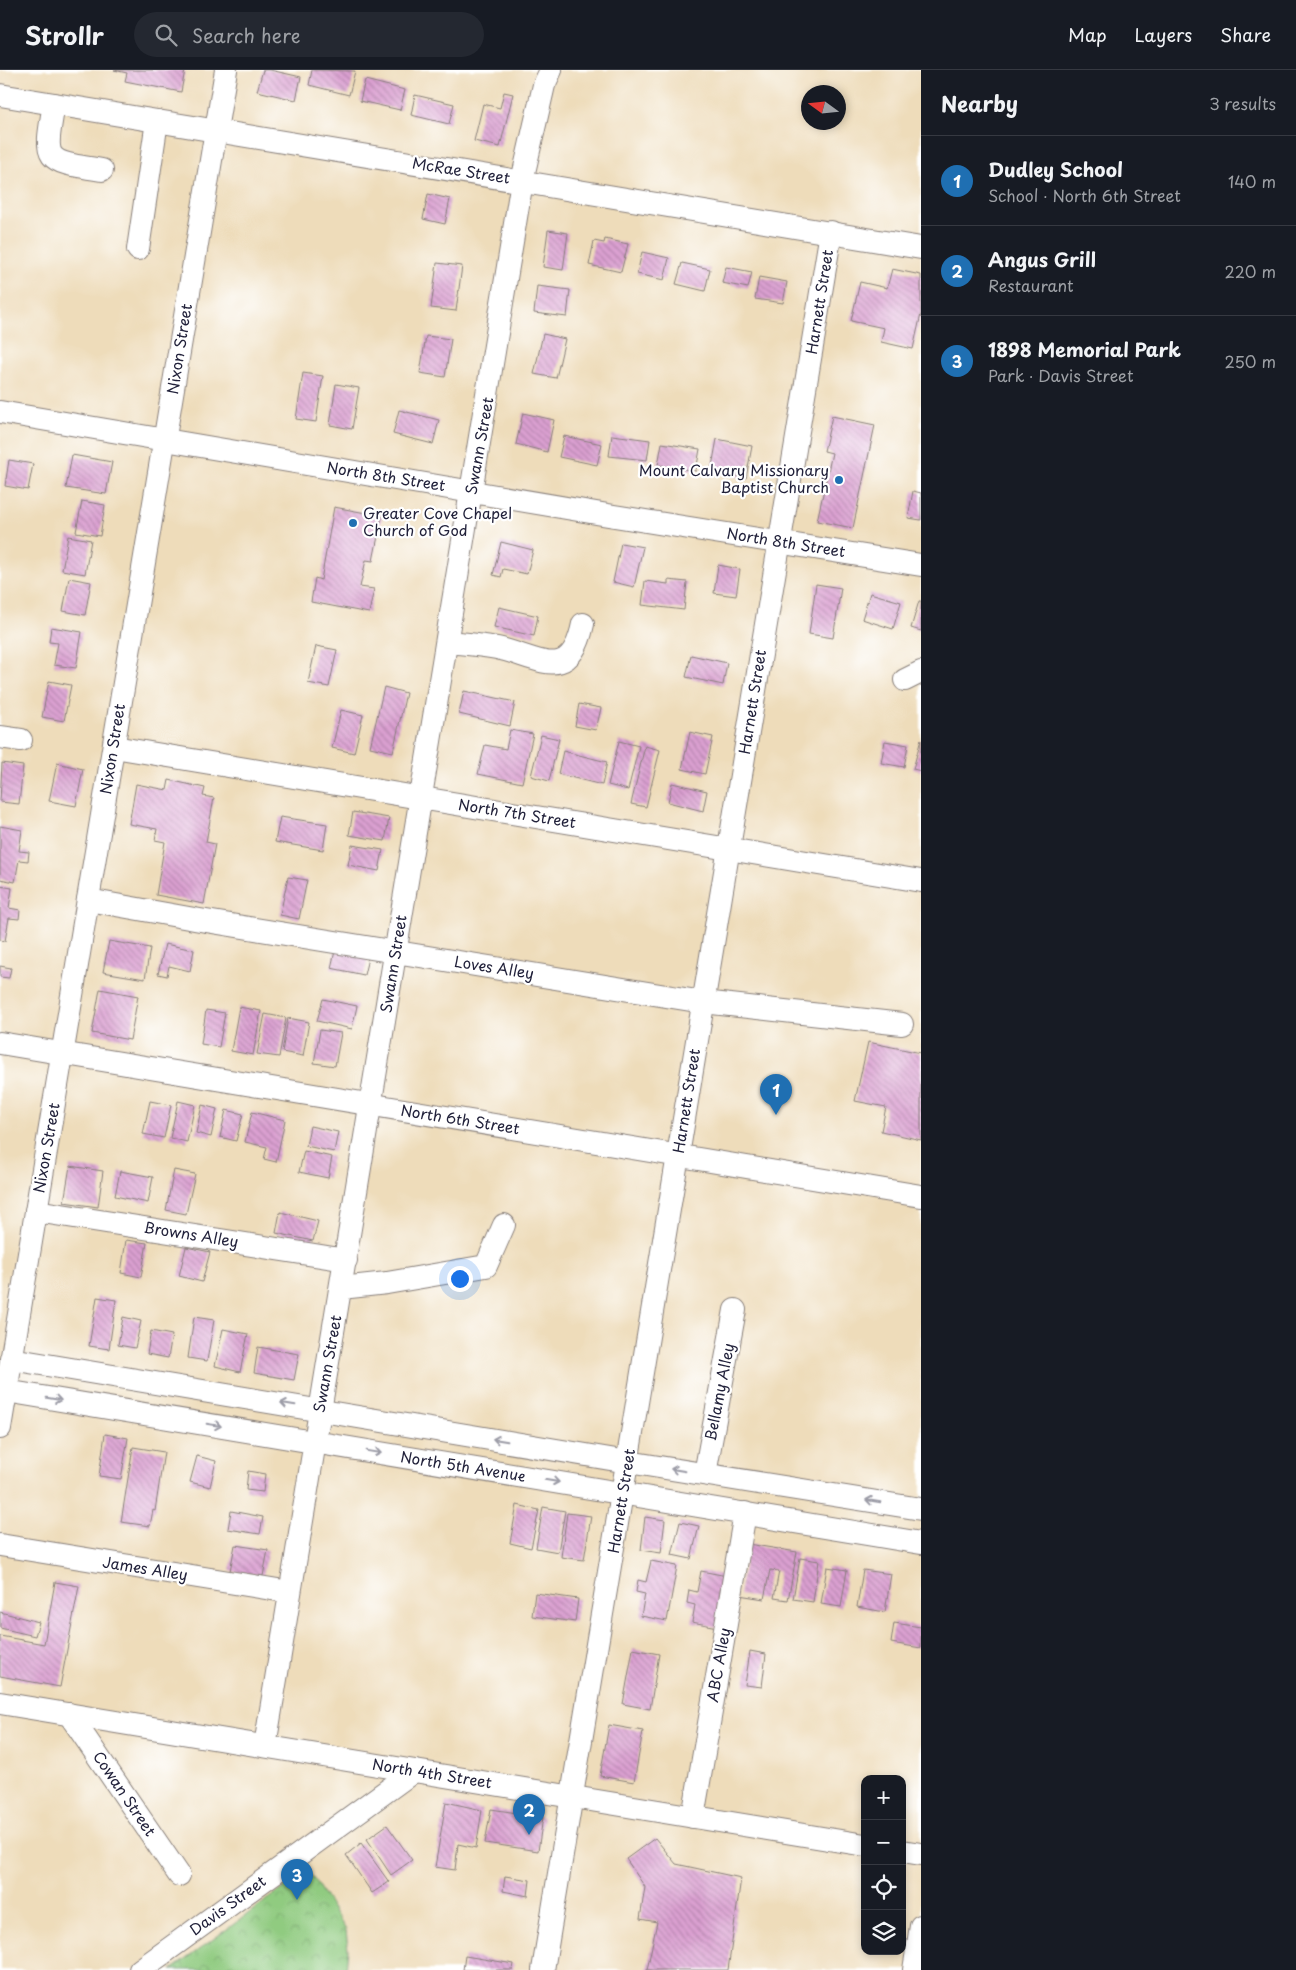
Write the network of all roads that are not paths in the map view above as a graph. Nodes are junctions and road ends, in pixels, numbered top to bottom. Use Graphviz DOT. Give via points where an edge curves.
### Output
graph roads {
  1 [pos="226,70"];
  2 [pos="551,70"];
  3 [pos="0,95"];
  4 [pos="54,104"];
  5 [pos="157,121"];
  6 [pos="216,131"];
  7 [pos="102,170"];
  8 [pos="522,182"];
  9 [pos="831,232"];
  10 [pos="921,248"];
  11 [pos="138,249"];
  12 [pos="0,412"];
  13 [pos="165,440"];
  14 [pos="472,491"];
  15 [pos="780,542"];
  16 [pos="921,565"];
  17 [pos="583,624"];
  18 [pos="448,642"];
  19 [pos="114,747"];
  20 [pos="422,798"];
  21 [pos="729,848"];
  22 [pos="921,880"];
  23 [pos="88,900"];
  24 [pos="396,952"];
  25 [pos="703,1002"];
  26 [pos="902,1024"];
  27 [pos="0,1043"];
  28 [pos="63,1054"];
  29 [pos="371,1105"];
  30 [pos="678,1156"];
  31 [pos="921,1196"];
  32 [pos="36,1211"];
  33 [pos="504,1225"];
  34 [pos="346,1260"];
  35 [pos="341,1288"];
  36 [pos="735,1310"];
  37 [pos="8,1334"];
  38 [pos="11,1358"];
  39 [pos="2,1410"];
  40 [pos="321,1410"];
  41 [pos="315,1442"];
  42 [pos="628,1462"];
  43 [pos="705,1474"];
  44 [pos="623,1493"];
  45 [pos="921,1509"];
  46 [pos="745,1513"];
  47 [pos="921,1543"];
  48 [pos="0,1545"];
  49 [pos="290,1592"];
  50 [pos="0,1703"];
  51 [pos="69,1714"];
  52 [pos="265,1746"];
  53 [pos="414,1771"];
  54 [pos="573,1797"];
  55 [pos="693,1817"];
  56 [pos="861,1844"];
  57 [pos="906,1852"];
  58 [pos="921,1854"];
  59 [pos="179,1874"];
  60 [pos="921,1926"];
  61 [pos="140,1970"];
  62 [pos="544,1970"];
  63 [pos="914,1970"];
  1 -- 6 [label="street, Nixon Street"];
  2 -- 8 [label="street, Swann Street" via="544,85"];
  3 -- 4 [label="street, McRae Street"];
  4 -- 5 [label="street, McRae Street"];
  4 -- 7 [label="street" via="48,141 54,160"];
  5 -- 6 [label="street, McRae Street"];
  5 -- 11 [label="street"];
  6 -- 8 [label="street, McRae Street"];
  6 -- 13 [label="street, Nixon Street"];
  8 -- 9 [label="street, McRae Street"];
  8 -- 14 [label="street, Swann Street"];
  9 -- 10 [label="street, McRae Street"];
  9 -- 15 [label="street, Harnett Street"];
  12 -- 13 [label="street, North 8th Street"];
  13 -- 14 [label="street, North 8th Street"];
  13 -- 19 [label="street, Nixon Street"];
  14 -- 15 [label="street, North 8th Street"];
  14 -- 18 [label="street, Swann Street"];
  15 -- 16 [label="street, North 8th Street"];
  15 -- 21 [label="street, Harnett Street"];
  17 -- 18 [label="street" via="581,636 571,654 560,663 550,664 504,650"];
  18 -- 20 [label="street, Swann Street"];
  19 -- 20 [label="street, North 7th Street"];
  19 -- 23 [label="street, Nixon Street"];
  20 -- 21 [label="street, North 7th Street"];
  20 -- 24 [label="street, Swann Street"];
  21 -- 22 [label="street, North 7th Street"];
  21 -- 25 [label="street, Harnett Street"];
  23 -- 24 [label="street, Loves Alley"];
  23 -- 28 [label="street, Nixon Street"];
  24 -- 25 [label="street, Loves Alley"];
  24 -- 29 [label="street, Swann Street"];
  25 -- 26 [label="street, Loves Alley"];
  25 -- 30 [label="street, Harnett Street"];
  27 -- 28 [label="street, North 6th Street"];
  28 -- 29 [label="street, North 6th Street"];
  28 -- 32 [label="street, Nixon Street"];
  29 -- 30 [label="street, North 6th Street"];
  29 -- 34 [label="street, Swann Street"];
  30 -- 31 [label="street, North 6th Street"];
  30 -- 42 [label="street, Harnett Street"];
  32 -- 34 [label="street, Browns Alley"];
  32 -- 37 [label="street, Nixon Street"];
  33 -- 35 [label="street" via="486,1266"];
  34 -- 35 [label="street, Swann Street"];
  35 -- 40 [label="street, Swann Street"];
  36 -- 43 [label="street, Bellamy Alley"];
  37 -- 38 [label="street, Nixon Street"];
  38 -- 39 [label="street, Nixon Street"];
  40 -- 38 [label="street, one-way"];
  39 -- 41 [label="street, North 5th Avenue, one-way"];
  40 -- 41 [label="street, Swann Street"];
  42 -- 40 [label="street, one-way"];
  41 -- 44 [label="street, North 5th Avenue, one-way"];
  41 -- 49 [label="street, Swann Street"];
  43 -- 42 [label="street, one-way"];
  42 -- 44 [label="street, Harnett Street"];
  45 -- 43 [label="street, one-way"];
  44 -- 46 [label="street, North 5th Avenue"];
  44 -- 54 [label="street, Harnett Street"];
  46 -- 47 [label="street, North 5th Avenue"];
  46 -- 55 [label="street, ABC Alley"];
  48 -- 49 [label="street, James Alley"];
  49 -- 52 [label="street, Swann Street"];
  50 -- 51 [label="street, North 4th Street"];
  51 -- 52 [label="street, North 4th Street"];
  51 -- 59 [label="street, Cowan Street"];
  52 -- 53 [label="street, North 4th Street"];
  53 -- 54 [label="street, North 4th Street"];
  53 -- 61 [label="street, Davis Street"];
  54 -- 55 [label="street, North 4th Street"];
  54 -- 62 [label="street, Harnett Street"];
  55 -- 56 [label="street, North 4th Street"];
  57 -- 58 [label="street"];
  60 -- 63 [label="street"];
}
